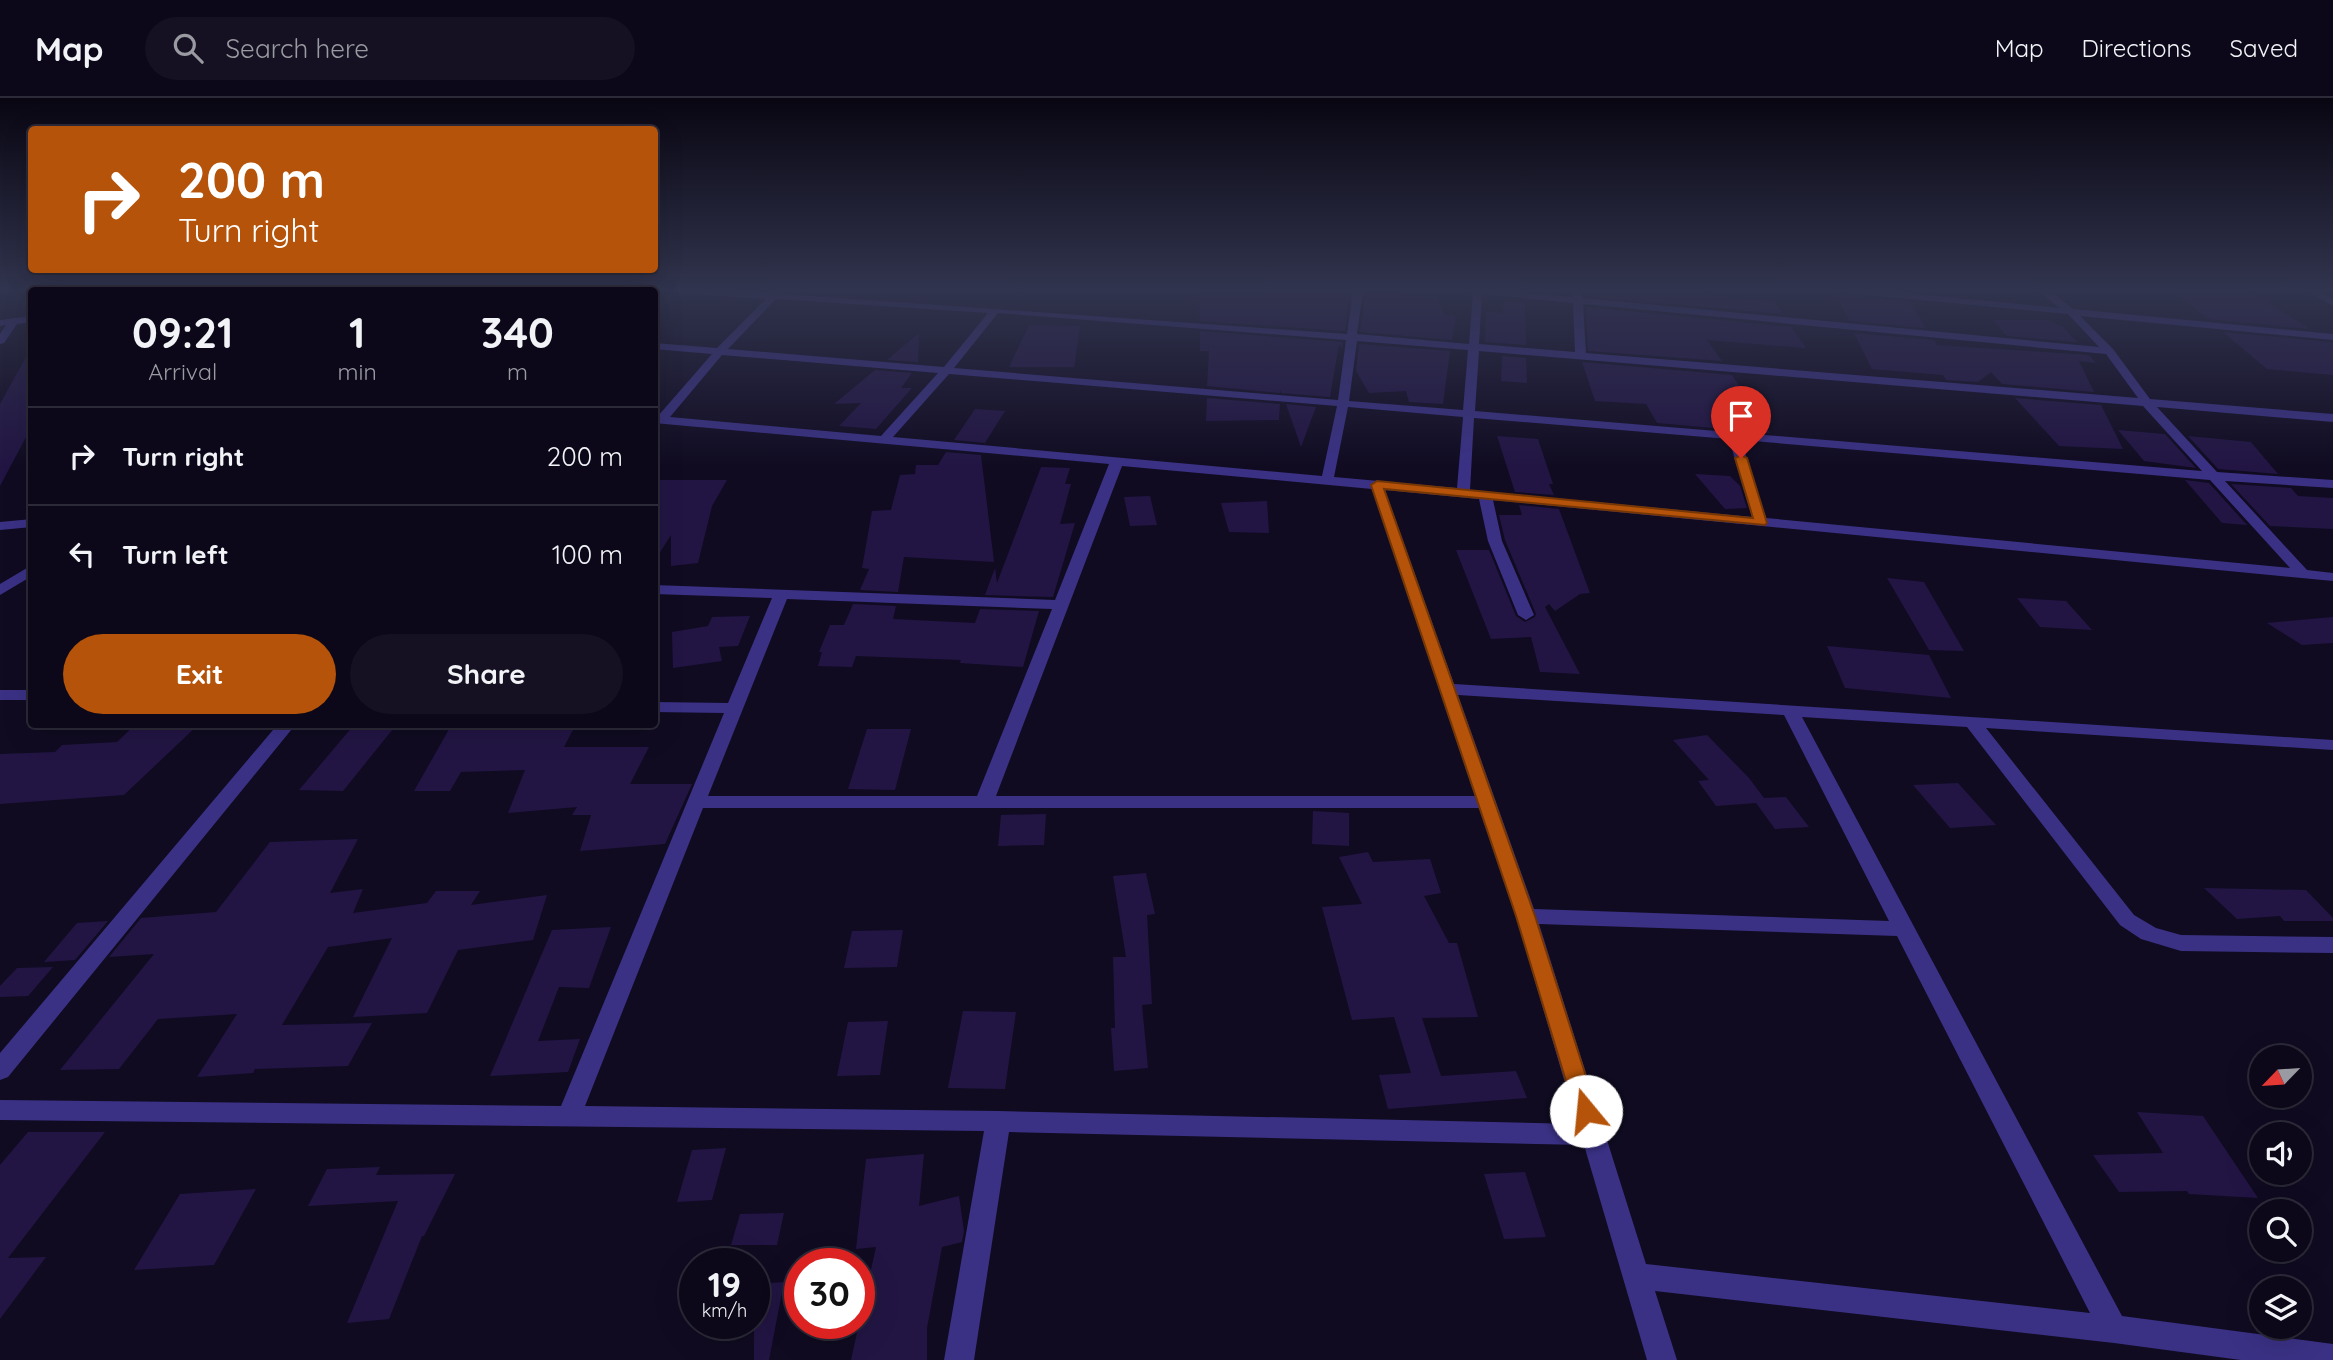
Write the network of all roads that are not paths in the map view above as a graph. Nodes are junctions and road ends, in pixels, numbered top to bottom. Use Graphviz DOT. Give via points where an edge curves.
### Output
graph roads {
  1 [pos="1474,348"];
  2 [pos="692,349"];
  3 [pos="964,349"];
  4 [pos="1350,349"];
  5 [pos="1486,349"];
  6 [pos="1581,349"];
  7 [pos="2089,349"];
  8 [pos="720,351"];
  9 [pos="2109,351"];
  10 [pos="1581,356"];
  11 [pos="947,370"];
  12 [pos="2146,402"];
  13 [pos="1343,405"];
  14 [pos="1470,415"];
  15 [pos="2333,418"];
  16 [pos="658,420"];
  17 [pos="1734,437"];
  18 [pos="884,440"];
  19 [pos="1116,461"];
  20 [pos="2213,476"];
  21 [pos="1327,481"];
  22 [pos="2333,484"];
  23 [pos="1377,485"];
  24 [pos="1463,493"];
  25 [pos="1485,495"];
  26 [pos="28,523"];
  27 [pos="1761,523"];
  28 [pos="0,526"];
  29 [pos="28,572"];
  30 [pos="2303,574"];
  31 [pos="2333,578"];
  32 [pos="658,589"];
  33 [pos="0,591"];
  34 [pos="781,594"];
  35 [pos="1061,605"];
  36 [pos="1526,615"];
  37 [pos="1447,689"];
  38 [pos="0,695"];
  39 [pos="28,695"];
  40 [pos="658,707"];
  41 [pos="734,708"];
  42 [pos="1790,711"];
  43 [pos="1972,722"];
  44 [pos="285,728"];
  45 [pos="2333,745"];
  46 [pos="695,802"];
  47 [pos="984,802"];
  48 [pos="1486,802"];
  49 [pos="1526,916"];
  50 [pos="1904,929"];
  51 [pos="2333,945"];
  52 [pos="0,1070"];
  53 [pos="0,1110"];
  54 [pos="569,1115"];
  55 [pos="998,1121"];
  56 [pos="1593,1135"];
  57 [pos="1637,1276"];
  58 [pos="2114,1329"];
  59 [pos="2246,1353"];
  60 [pos="2333,1358"];
  61 [pos="959,1360"];
  62 [pos="1662,1360"];
  1 -- 14 [label="street"];
  2 -- 8 [label="street"];
  3 -- 11 [label="street"];
  4 -- 13 [label="street"];
  5 -- 10 [label="street"];
  6 -- 10 [label="street"];
  7 -- 9 [label="street"];
  8 -- 11 [label="street"];
  8 -- 16 [label="street"];
  9 -- 12 [label="street"];
  10 -- 12 [label="street"];
  11 -- 13 [label="street"];
  11 -- 18 [label="street"];
  12 -- 15 [label="street"];
  12 -- 20 [label="street"];
  13 -- 14 [label="street"];
  13 -- 21 [label="street"];
  14 -- 17 [label="street"];
  14 -- 24 [label="street"];
  16 -- 18 [label="street"];
  17 -- 20 [label="street"];
  17 -- 27 [label="street"];
  18 -- 19 [label="street"];
  19 -- 21 [label="street"];
  19 -- 35 [label="street"];
  20 -- 22 [label="street"];
  20 -- 30 [label="street"];
  21 -- 23 [label="street"];
  23 -- 24 [label="street"];
  23 -- 37 [label="street"];
  24 -- 25 [label="street"];
  25 -- 27 [label="street"];
  25 -- 36 [label="street" via="1495,541"];
  26 -- 28 [label="street"];
  27 -- 30 [label="street"];
  29 -- 33 [label="street"];
  30 -- 31 [label="street"];
  32 -- 34 [label="street"];
  34 -- 35 [label="street"];
  34 -- 41 [label="street"];
  35 -- 47 [label="street"];
  37 -- 42 [label="street"];
  37 -- 48 [label="street"];
  38 -- 39 [label="street"];
  40 -- 41 [label="street"];
  41 -- 46 [label="street"];
  42 -- 43 [label="street"];
  42 -- 50 [label="street"];
  43 -- 45 [label="street"];
  43 -- 51 [label="street" via="2127,920 2149,934 2181,943"];
  44 -- 52 [label="street"];
  46 -- 47 [label="street"];
  46 -- 54 [label="street"];
  47 -- 48 [label="street"];
  48 -- 49 [label="street"];
  49 -- 50 [label="street"];
  49 -- 56 [label="street"];
  50 -- 58 [label="street"];
  53 -- 54 [label="street"];
  54 -- 55 [label="street"];
  55 -- 56 [label="street"];
  55 -- 61 [label="street"];
  56 -- 57 [label="street"];
  57 -- 58 [label="street"];
  57 -- 62 [label="street"];
  58 -- 59 [label="street"];
  59 -- 60 [label="street"];
}
